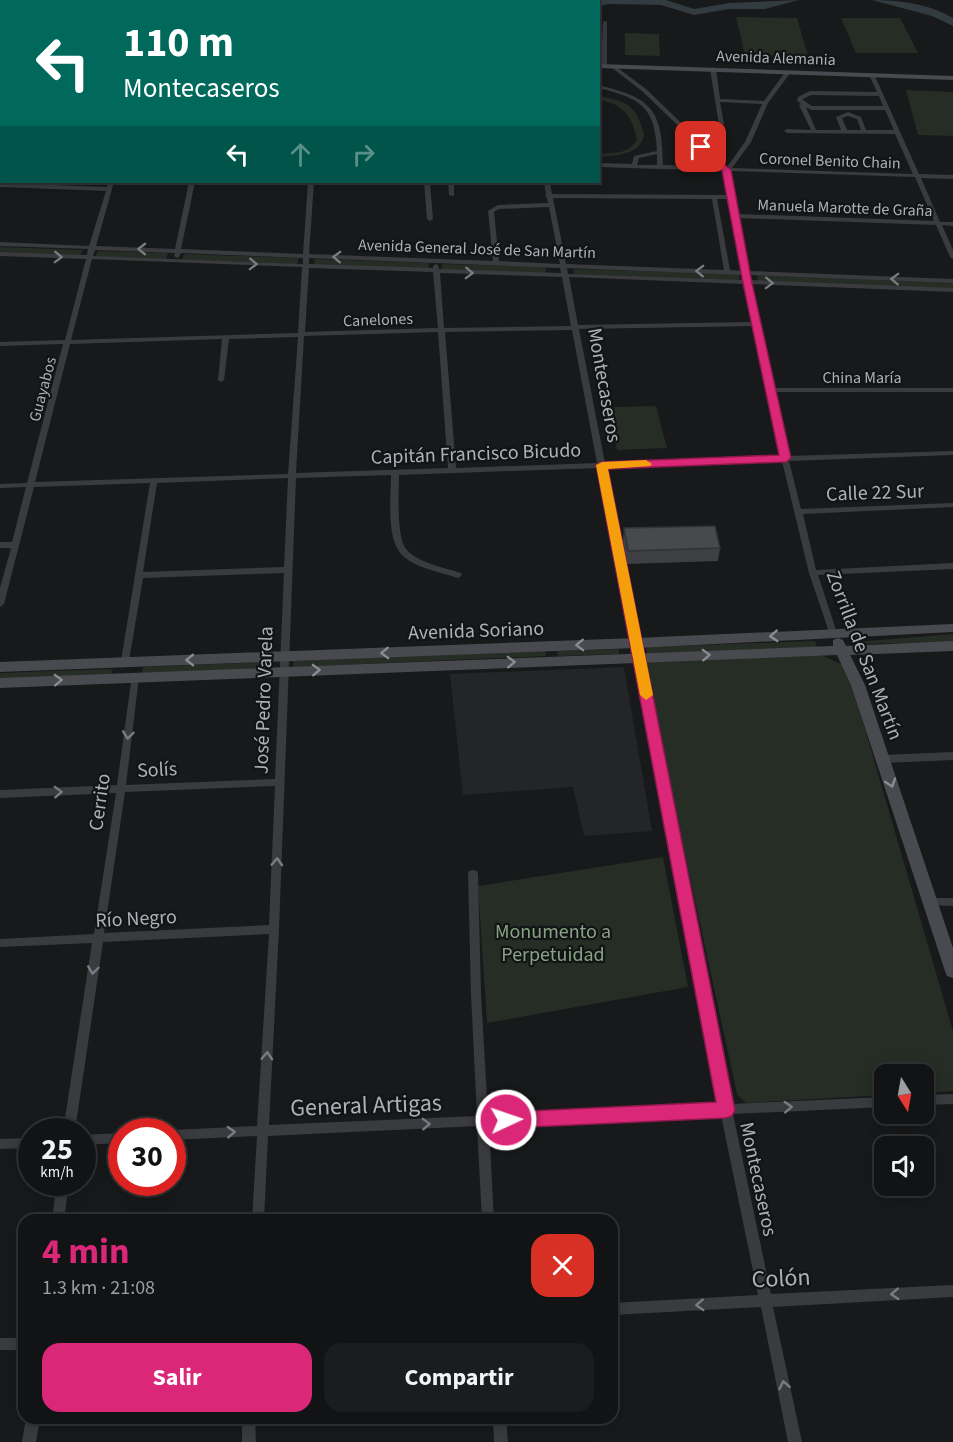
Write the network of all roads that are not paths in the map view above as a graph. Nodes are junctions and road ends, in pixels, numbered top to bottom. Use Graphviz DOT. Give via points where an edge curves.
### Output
graph roads {
  1 [pos="605,22"];
  2 [pos="601,66"];
  3 [pos="614,67"];
  4 [pos="713,69"];
  5 [pos="788,72"];
  6 [pos="872,75"];
  7 [pos="953,78"];
  8 [pos="600,87"];
  9 [pos="880,94"];
  10 [pos="717,100"];
  11 [pos="765,103"];
  12 [pos="802,105"];
  13 [pos="887,108"];
  14 [pos="721,124"];
  15 [pos="787,131"];
  16 [pos="814,131"];
  17 [pos="845,132"];
  18 [pos="864,132"];
  19 [pos="897,132"];
  20 [pos="660,152"];
  21 [pos="600,165"];
  22 [pos="634,166"];
  23 [pos="660,167"];
  24 [pos="727,170"];
  25 [pos="917,176"];
  26 [pos="953,177"];
  27 [pos="192,183"];
  28 [pos="311,183"];
  29 [pos="427,183"];
  30 [pos="451,183"];
  31 [pos="547,183"];
  32 [pos="2,185"];
  33 [pos="110,185"];
  34 [pos="0,193"];
  35 [pos="452,195"];
  36 [pos="548,196"];
  37 [pos="714,196"];
  38 [pos="731,197"];
  39 [pos="550,205"];
  40 [pos="735,216"];
  41 [pos="430,219"];
  42 [pos="938,224"];
  43 [pos="953,224"];
  44 [pos="0,244"];
  45 [pos="92,248"];
  46 [pos="178,250"];
  47 [pos="0,254"];
  48 [pos="306,255"];
  49 [pos="953,257"];
  50 [pos="89,258"];
  51 [pos="436,260"];
  52 [pos="176,261"];
  53 [pos="496,263"];
  54 [pos="563,265"];
  55 [pos="305,266"];
  56 [pos="437,271"];
  57 [pos="727,272"];
  58 [pos="746,273"];
  59 [pos="566,277"];
  60 [pos="953,281"];
  61 [pos="747,283"];
  62 [pos="953,290"];
  63 [pos="757,324"];
  64 [pos="576,326"];
  65 [pos="442,330"];
  66 [pos="302,335"];
  67 [pos="226,338"];
  68 [pos="68,342"];
  69 [pos="0,344"];
  70 [pos="221,380"];
  71 [pos="771,390"];
  72 [pos="953,390"];
  73 [pos="953,453"];
  74 [pos="786,458"];
  75 [pos="602,465"];
  76 [pos="452,470"];
  77 [pos="395,472"];
  78 [pos="292,477"];
  79 [pos="154,481"];
  80 [pos="31,484"];
  81 [pos="0,486"];
  82 [pos="953,505"];
  83 [pos="799,512"];
  84 [pos="0,545"];
  85 [pos="15,545"];
  86 [pos="953,566"];
  87 [pos="288,570"];
  88 [pos="813,573"];
  89 [pos="138,575"];
  90 [pos="458,575"];
  91 [pos="0,604"];
  92 [pos="953,628"];
  93 [pos="833,633"];
  94 [pos="636,643"];
  95 [pos="555,646"];
  96 [pos="953,646"];
  97 [pos="842,650"];
  98 [pos="284,657"];
  99 [pos="638,657"];
  100 [pos="557,660"];
  101 [pos="125,661"];
  102 [pos="0,667"];
  103 [pos="283,671"];
  104 [pos="135,677"];
  105 [pos="0,683"];
  106 [pos="953,756"];
  107 [pos="883,759"];
  108 [pos="280,782"];
  109 [pos="121,789"];
  110 [pos="0,794"];
  111 [pos="473,874"];
  112 [pos="930,902"];
  113 [pos="953,902"];
  114 [pos="274,929"];
  115 [pos="97,939"];
  116 [pos="0,943"];
  117 [pos="953,971"];
  118 [pos="953,1098"];
  119 [pos="934,1099"];
  120 [pos="874,1103"];
  121 [pos="726,1110"];
  122 [pos="71,1118"];
  123 [pos="484,1121"];
  124 [pos="263,1130"];
  125 [pos="186,1134"];
  126 [pos="18,1143"];
  127 [pos="0,1144"];
  128 [pos="61,1196"];
  129 [pos="59,1214"];
  130 [pos="258,1214"];
  131 [pos="488,1214"];
  132 [pos="953,1291"];
  133 [pos="767,1301"];
  134 [pos="618,1309"];
  135 [pos="0,1344"];
  136 [pos="18,1344"];
  137 [pos="32,1424"];
  138 [pos="249,1424"];
  139 [pos="500,1424"];
  140 [pos="29,1442"];
  141 [pos="249,1442"];
  142 [pos="501,1442"];
  143 [pos="795,1442"];
  1 -- 2 [label="street"];
  2 -- 3 [label="street, Avenida Alemania"];
  3 -- 4 [label="street, Avenida Alemania"];
  3 -- 24 [label="street"];
  4 -- 5 [label="street, Avenida Alemania"];
  4 -- 10 [label="street"];
  5 -- 6 [label="street, Avenida Alemania"];
  5 -- 11 [label="street"];
  6 -- 7 [label="street, Avenida Alemania"];
  6 -- 9 [label="street"];
  8 -- 20 [label="street" via="648,105 657,124"];
  9 -- 12 [label="street" via="810,93 800,98"];
  9 -- 13 [label="street"];
  10 -- 11 [label="street"];
  10 -- 14 [label="street"];
  11 -- 24 [label="street" via="747,142"];
  12 -- 13 [label="street"];
  12 -- 16 [label="street"];
  13 -- 19 [label="street"];
  15 -- 16 [label="street"];
  16 -- 17 [label="street"];
  17 -- 18 [label="street"];
  17 -- 18 [label="street" via="839,117 848,114 859,118"];
  18 -- 19 [label="street"];
  19 -- 25 [label="street"];
  20 -- 22 [label="street" via="636,157"];
  20 -- 23 [label="street"];
  21 -- 22 [label="street, Coronel Benito Chain"];
  22 -- 23 [label="street, Coronel Benito Chain"];
  23 -- 24 [label="street, Coronel Benito Chain"];
  24 -- 25 [label="street, Coronel Benito Chain"];
  24 -- 38 [label="street, Zorrilla de San Martín"];
  25 -- 26 [label="street, Coronel Benito Chain"];
  25 -- 42 [label="street"];
  27 -- 46 [label="street"];
  28 -- 48 [label="street, José Pedro Varela"];
  29 -- 41 [label="street"];
  30 -- 35 [label="street"];
  31 -- 36 [label="street, Montecaseros"];
  32 -- 33 [label="street"];
  32 -- 34 [label="street"];
  33 -- 45 [label="street, Guayabos"];
  36 -- 37 [label="street, Manuela Marotte de Graña"];
  36 -- 39 [label="street, Montecaseros"];
  37 -- 38 [label="street, Manuela Marotte de Graña"];
  37 -- 57 [label="street"];
  38 -- 40 [label="street, Zorrilla de San Martín"];
  39 -- 53 [label="street" via="498,207 491,211"];
  39 -- 54 [label="street, Montecaseros"];
  40 -- 42 [label="street, Manuela Marotte de Graña"];
  40 -- 58 [label="street, Zorrilla de San Martín"];
  42 -- 43 [label="street, Manuela Marotte de Graña"];
  42 -- 49 [label="street"];
  44 -- 45 [label="street, Avenida General José de San Martín"];
  46 -- 45 [label="street, Avenida General José de San Martín, one-way"];
  45 -- 50 [label="street, Guayabos"];
  46 -- 48 [label="street, Avenida General José de San Martín"];
  46 -- 52 [label="street"];
  47 -- 50 [label="street, Avenida General José de San Martín, one-way"];
  51 -- 48 [label="street, Avenida General José de San Martín, one-way"];
  48 -- 55 [label="street, José Pedro Varela"];
  50 -- 52 [label="street, Avenida General José de San Martín"];
  50 -- 68 [label="street, Guayabos"];
  51 -- 53 [label="street, Avenida General José de San Martín"];
  51 -- 56 [label="street"];
  52 -- 55 [label="street, Avenida General José de San Martín, one-way"];
  53 -- 54 [label="street, Avenida General José de San Martín"];
  57 -- 54 [label="street, Avenida General José de San Martín, one-way"];
  54 -- 59 [label="street, Montecaseros"];
  55 -- 56 [label="street, Avenida General José de San Martín"];
  55 -- 66 [label="street, José Pedro Varela"];
  56 -- 59 [label="street, Avenida General José de San Martín, one-way"];
  56 -- 65 [label="street"];
  57 -- 58 [label="street, Avenida General José de San Martín"];
  60 -- 58 [label="street, Avenida General José de San Martín, one-way"];
  58 -- 61 [label="street, Zorrilla de San Martín"];
  59 -- 61 [label="street, Avenida General José de San Martín"];
  59 -- 64 [label="street, Montecaseros"];
  61 -- 62 [label="street, Avenida General José de San Martín, one-way"];
  61 -- 63 [label="street, Zorrilla de San Martín"];
  63 -- 64 [label="street, Canelones"];
  63 -- 71 [label="street, Zorrilla de San Martín"];
  64 -- 65 [label="street, Canelones"];
  64 -- 75 [label="street, Montecaseros"];
  65 -- 66 [label="street, Canelones"];
  65 -- 76 [label="street"];
  66 -- 67 [label="street, Canelones"];
  66 -- 78 [label="street, José Pedro Varela"];
  67 -- 68 [label="street, Canelones"];
  67 -- 70 [label="street"];
  68 -- 69 [label="street, Canelones"];
  68 -- 80 [label="street, Guayabos"];
  71 -- 72 [label="street, China María"];
  71 -- 74 [label="street, Zorrilla de San Martín"];
  73 -- 74 [label="street, Capitán Francisco Bicudo"];
  74 -- 75 [label="street, Capitán Francisco Bicudo"];
  74 -- 83 [label="street, Zorrilla de San Martín"];
  75 -- 76 [label="street, Capitán Francisco Bicudo"];
  75 -- 94 [label="street, Montecaseros"];
  76 -- 77 [label="street, Capitán Francisco Bicudo"];
  77 -- 78 [label="street, Capitán Francisco Bicudo"];
  77 -- 90 [label="street" via="397,539 402,550"];
  78 -- 79 [label="street, Capitán Francisco Bicudo"];
  78 -- 87 [label="street, José Pedro Varela"];
  79 -- 80 [label="street, Capitán Francisco Bicudo"];
  79 -- 89 [label="street"];
  80 -- 81 [label="street, Capitán Francisco Bicudo"];
  80 -- 85 [label="street, Guayabos"];
  82 -- 83 [label="street, Calle 22 Sur"];
  83 -- 88 [label="street, Zorrilla de San Martín"];
  84 -- 85 [label="street"];
  85 -- 91 [label="street, Guayabos"];
  86 -- 88 [label="street"];
  87 -- 89 [label="street"];
  87 -- 98 [label="street, José Pedro Varela"];
  88 -- 93 [label="street, Zorrilla de San Martín"];
  89 -- 101 [label="street"];
  92 -- 93 [label="street, Avenida Soriano"];
  93 -- 94 [label="street, Avenida Soriano, one-way"];
  93 -- 97 [label="street, Zorrilla de San Martín"];
  94 -- 95 [label="street, Avenida Soriano, one-way"];
  94 -- 99 [label="street, Montecaseros"];
  95 -- 98 [label="street, Avenida Soriano, one-way"];
  95 -- 100 [label="street"];
  96 -- 97 [label="street, Avenida Soriano"];
  99 -- 97 [label="street, Avenida Soriano, one-way"];
  97 -- 107 [label="street, Zorrilla de San Martín"];
  98 -- 101 [label="street, Avenida Soriano, one-way"];
  98 -- 103 [label="street, José Pedro Varela"];
  99 -- 100 [label="street, Avenida Soriano"];
  99 -- 121 [label="street, Montecaseros"];
  103 -- 100 [label="street, Avenida Soriano, one-way"];
  101 -- 102 [label="street, Avenida Soriano"];
  101 -- 104 [label="street"];
  103 -- 104 [label="street, Avenida Soriano"];
  103 -- 108 [label="street, José Pedro Varela"];
  105 -- 104 [label="street, Avenida Soriano, one-way"];
  104 -- 109 [label="street, Cerrito, one-way"];
  106 -- 107 [label="street"];
  107 -- 112 [label="street, Zorrilla de San Martín, one-way"];
  108 -- 109 [label="street, Solís"];
  114 -- 108 [label="street, José Pedro Varela, one-way"];
  110 -- 109 [label="street, Solís, one-way"];
  109 -- 115 [label="street, Cerrito"];
  111 -- 123 [label="street"];
  112 -- 113 [label="street"];
  112 -- 117 [label="street, Zorrilla de San Martín"];
  114 -- 115 [label="street, Río Negro"];
  124 -- 114 [label="street, José Pedro Varela, one-way"];
  115 -- 116 [label="street, Río Negro"];
  115 -- 122 [label="street, Cerrito, one-way"];
  118 -- 119 [label="street"];
  121 -- 120 [label="street, General Artigas, one-way"];
  121 -- 123 [label="street, General Artigas"];
  121 -- 133 [label="street, Montecaseros"];
  124 -- 123 [label="street, General Artigas, one-way"];
  123 -- 131 [label="street"];
  125 -- 124 [label="street, General Artigas, one-way"];
  124 -- 130 [label="street, José Pedro Varela"];
  126 -- 127 [label="street"];
  128 -- 129 [label="street"];
  132 -- 133 [label="street, Colón, one-way"];
  133 -- 134 [label="street, Colón, one-way"];
  143 -- 133 [label="street, Montecaseros, one-way"];
  135 -- 136 [label="street"];
  137 -- 140 [label="street"];
  138 -- 141 [label="street"];
  139 -- 142 [label="street"];
}
